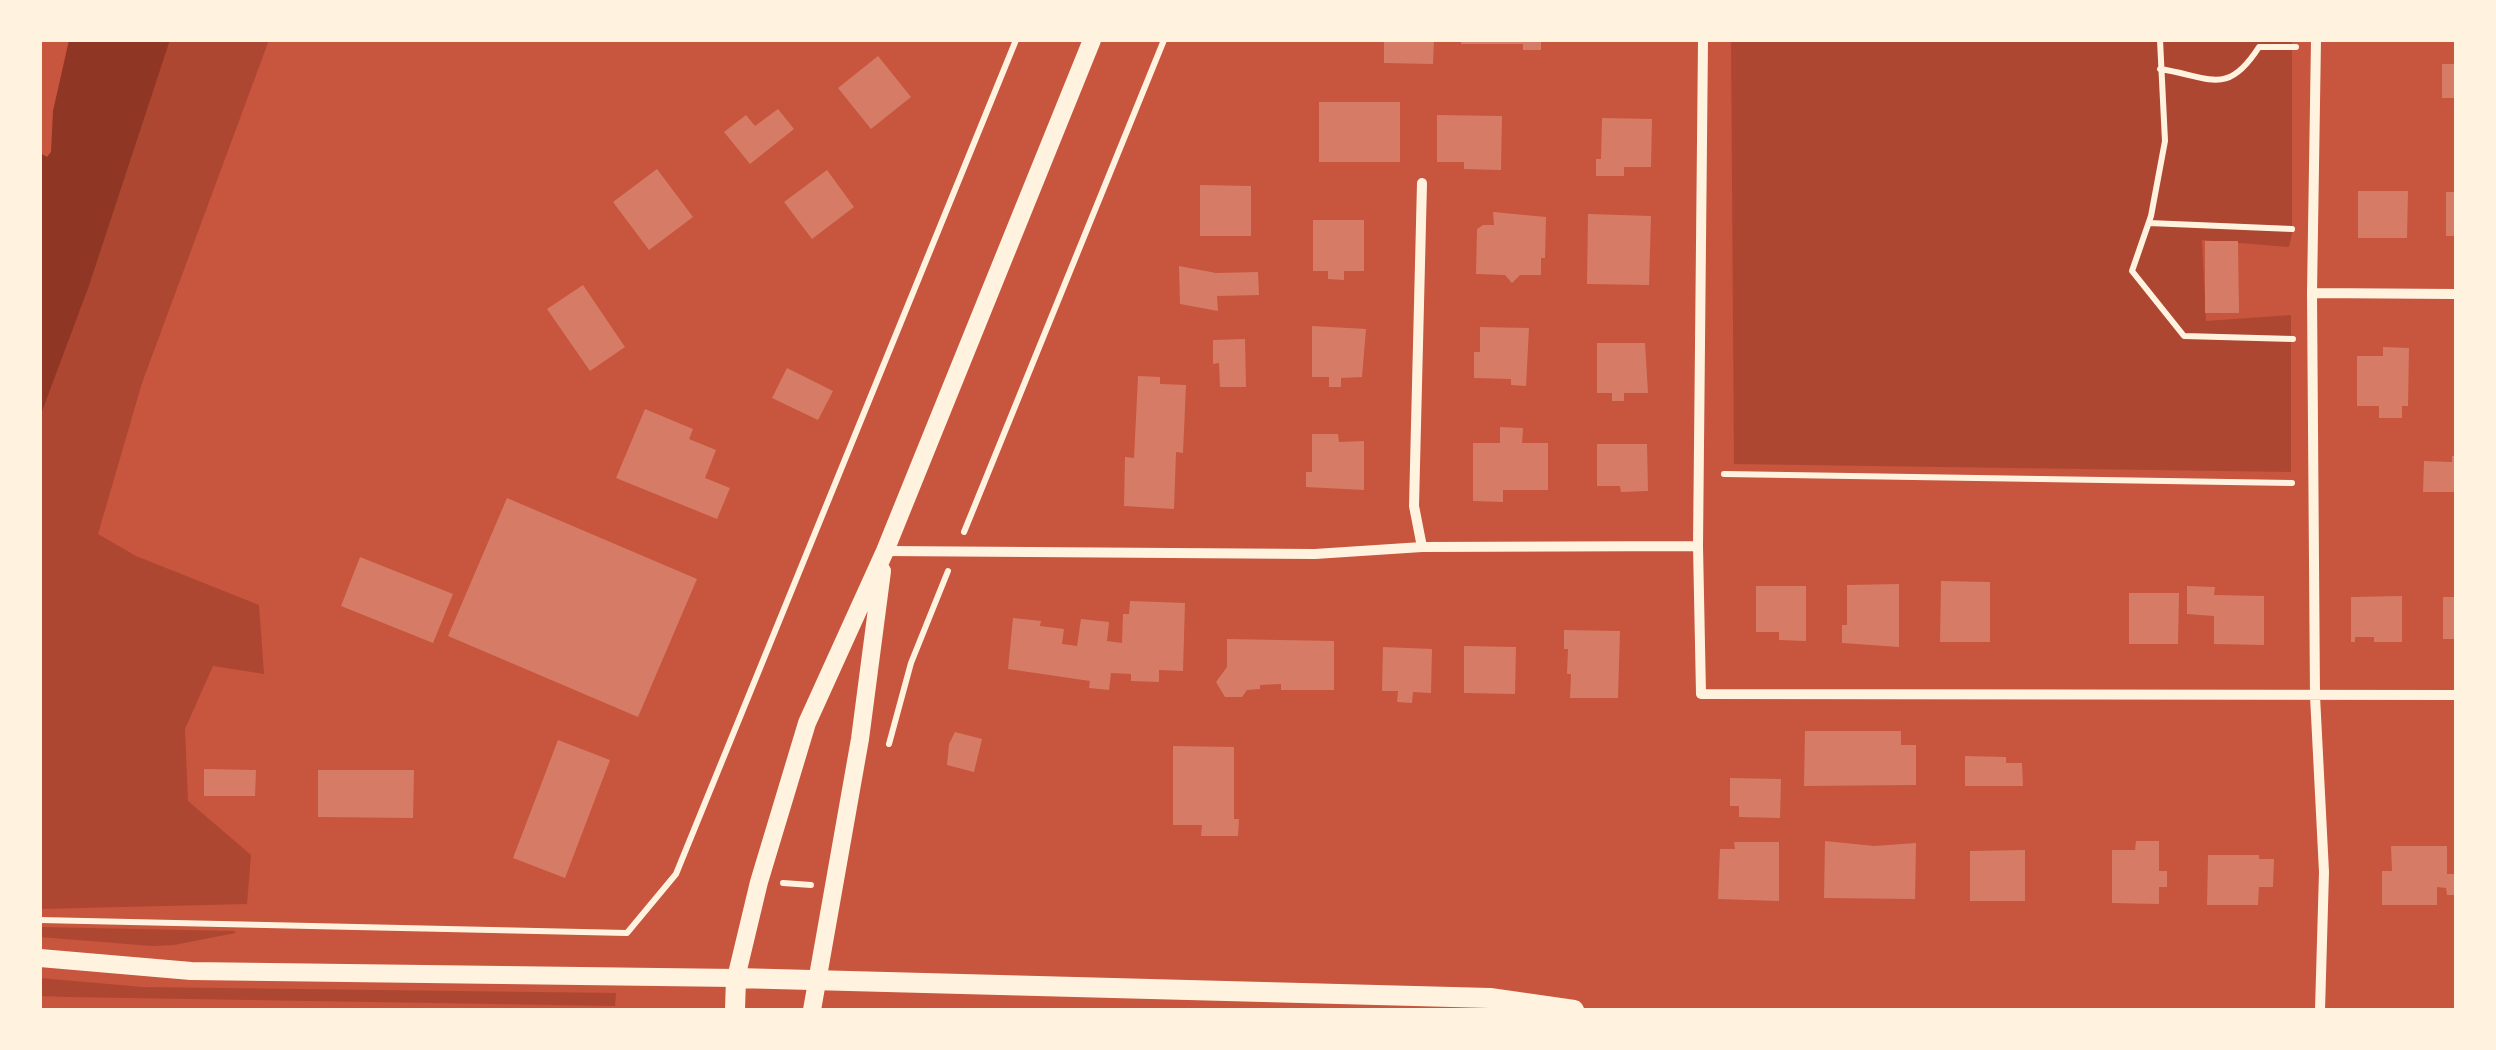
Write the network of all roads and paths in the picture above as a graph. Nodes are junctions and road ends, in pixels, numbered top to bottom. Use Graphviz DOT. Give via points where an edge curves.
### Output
graph roads {
  1 [pos="1016,40"];
  2 [pos="1092,40"];
  3 [pos="1164,40"];
  4 [pos="1704,40"];
  5 [pos="2160,40"];
  6 [pos="2316,40"];
  7 [pos="2259,43"];
  8 [pos="2297,44"];
  9 [pos="2296,64"];
  10 [pos="2160,68"];
  11 [pos="1422,184"];
  12 [pos="2299,218"];
  13 [pos="2149,222"];
  14 [pos="2312,293"];
  15 [pos="2456,294"];
  16 [pos="2298,324"];
  17 [pos="1724,474"];
  18 [pos="2299,474"];
  19 [pos="1698,546"];
  20 [pos="1422,547"];
  21 [pos="885,550"];
  22 [pos="955,552"];
  23 [pos="2456,695"];
  24 [pos="2315,696"];
  25 [pos="886,756"];
  26 [pos="759,882"];
  27 [pos="832,886"];
  28 [pos="40,920"];
  29 [pos="40,958"];
  30 [pos="736,978"];
  31 [pos="815,980"];
  32 [pos="735,1010"];
  33 [pos="812,1010"];
  34 [pos="1574,1010"];
  35 [pos="2320,1010"];
  1 -- 28 [label="path" via="676,874 627,933"];
  2 -- 21 [label="street"];
  3 -- 22 [label="path"];
  4 -- 19 [label="street"];
  5 -- 10 [label="path"];
  6 -- 14 [label="street"];
  7 -- 8 [label="path"];
  7 -- 10 [label="path" via="2242,72 2230,78"];
  8 -- 9 [label="path"];
  10 -- 13 [label="path" via="2165,141"];
  11 -- 20 [label="street" via="1414,506"];
  12 -- 13 [label="path" via="2298,229"];
  13 -- 16 [label="path" via="2132,271 2184,336 2298,340"];
  14 -- 15 [label="street"];
  14 -- 24 [label="street"];
  17 -- 18 [label="path" via="2298,483"];
  19 -- 20 [label="street"];
  19 -- 24 [label="street" via="1701,694"];
  20 -- 22 [label="street" via="1315,554"];
  21 -- 22 [label="street"];
  21 -- 26 [label="street" via="807,723"];
  21 -- 27 [label="street"];
  22 -- 25 [label="path" via="910,664"];
  23 -- 24 [label="street"];
  24 -- 35 [label="street" via="2324,872"];
  26 -- 27 [label="path"];
  26 -- 30 [label="street"];
  27 -- 31 [label="street"];
  29 -- 30 [label="street" via="191,971"];
  30 -- 31 [label="main road"];
  30 -- 32 [label="main road"];
  31 -- 33 [label="street"];
  31 -- 34 [label="main road" via="1490,998"];
}
